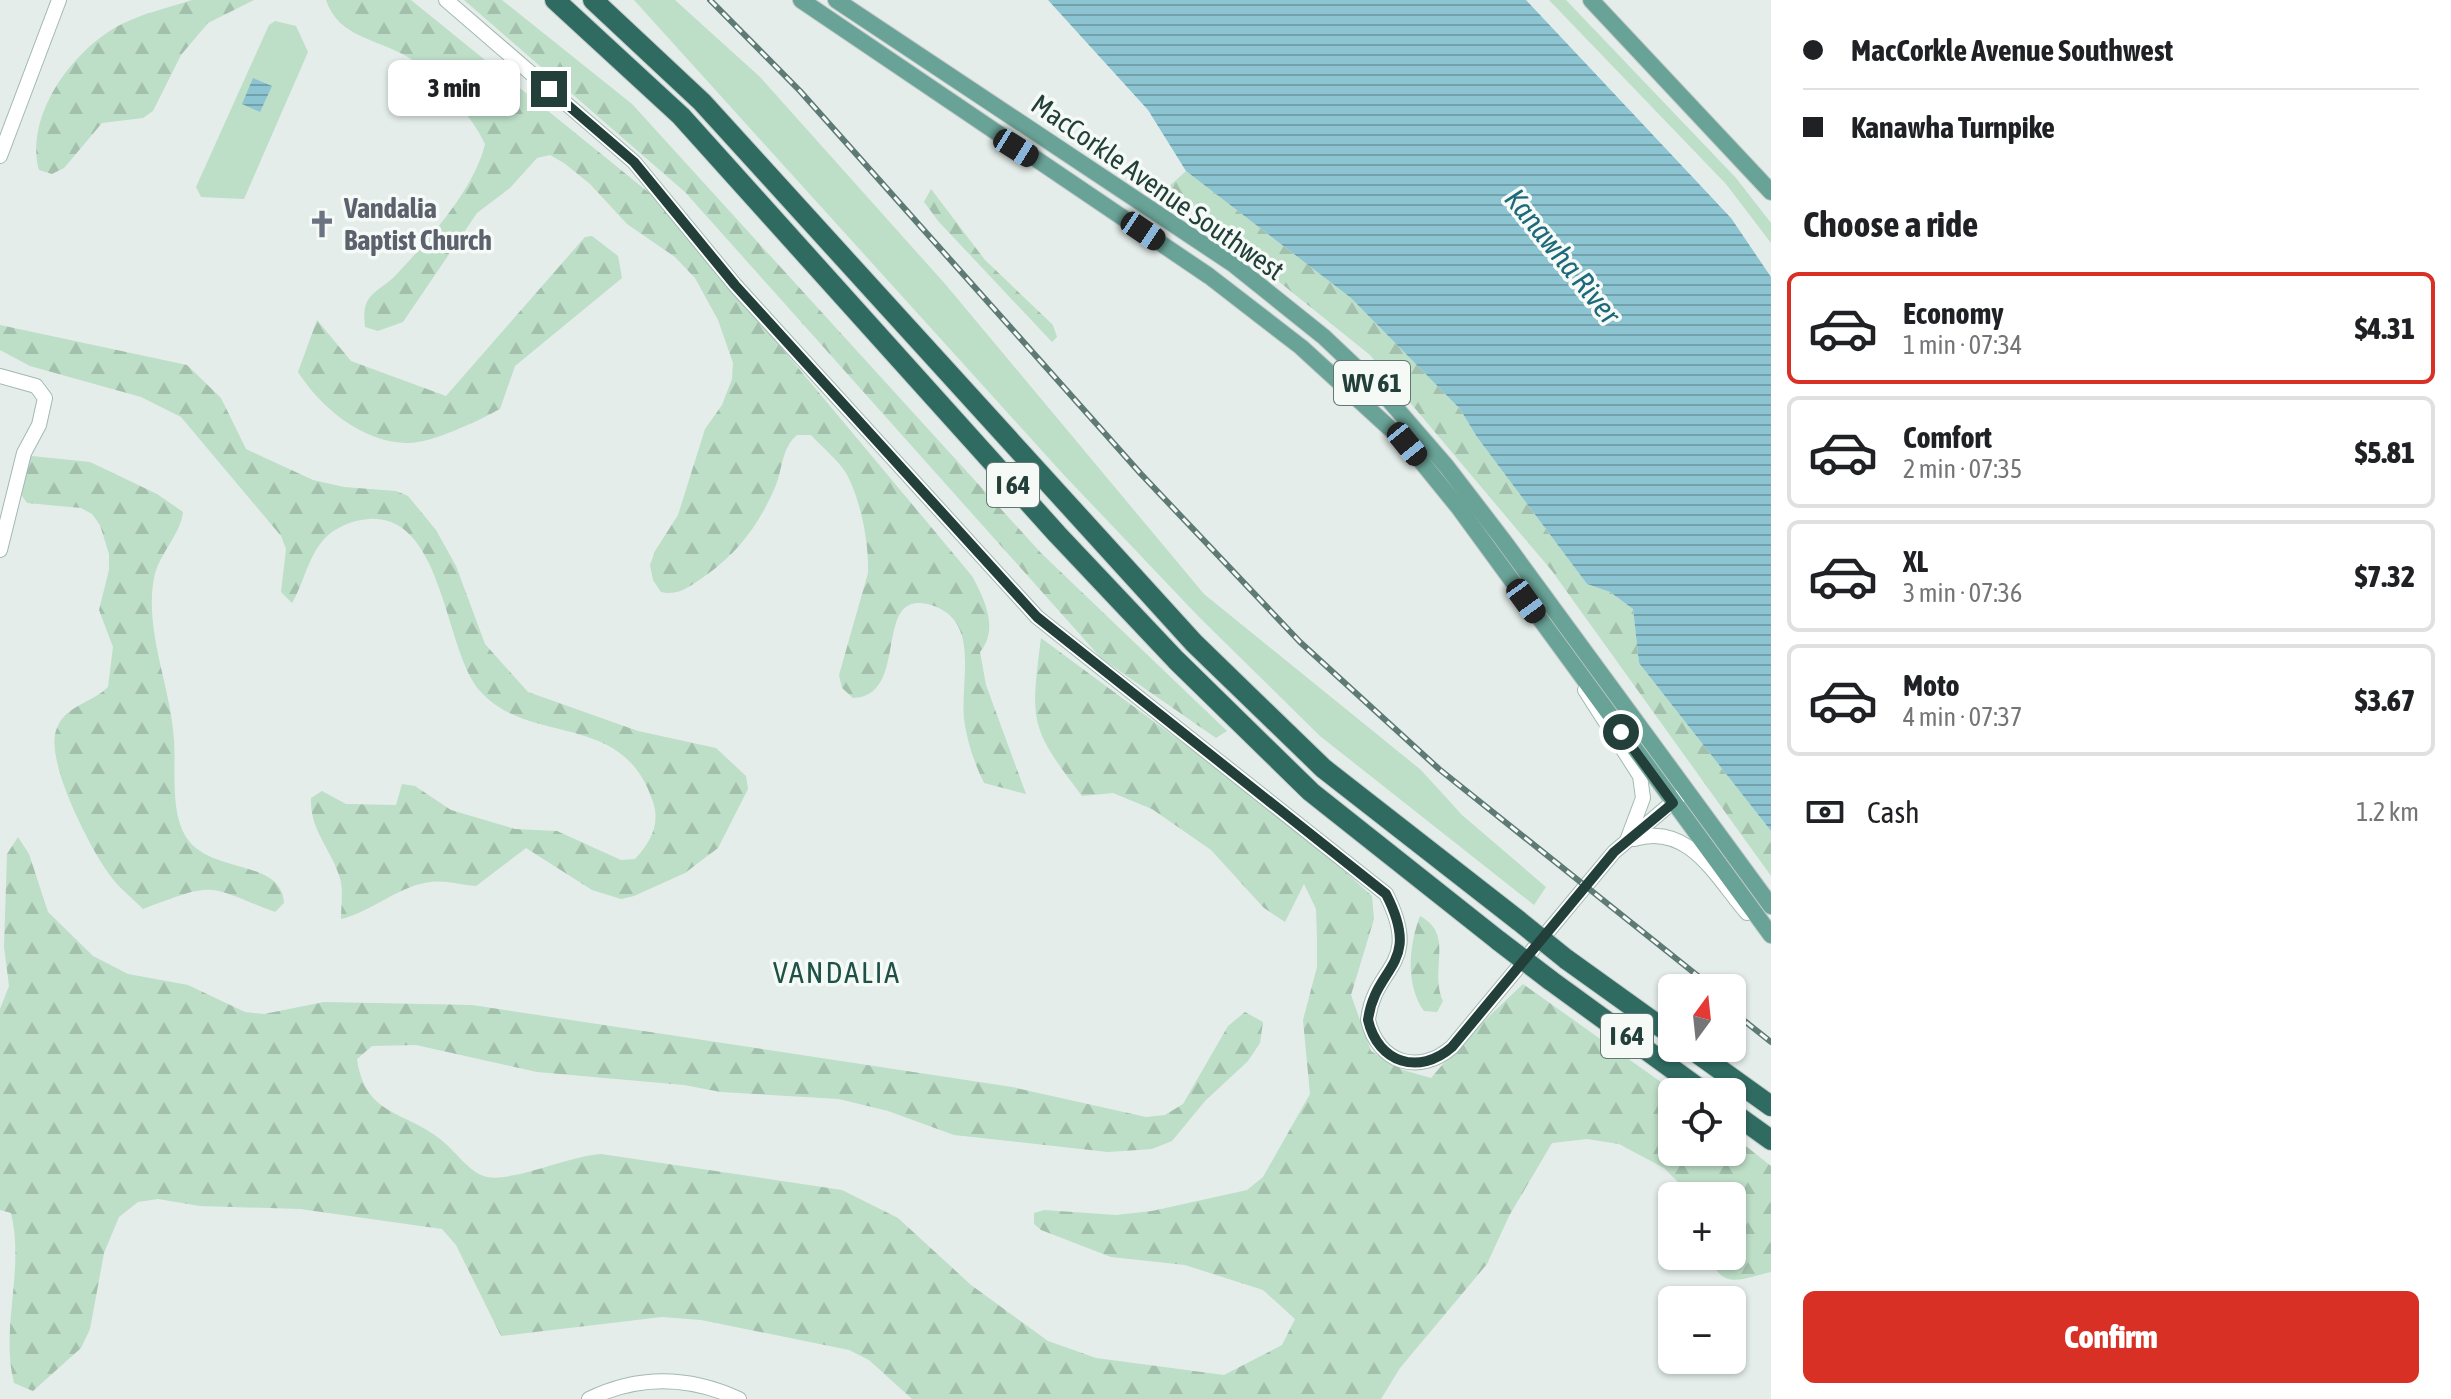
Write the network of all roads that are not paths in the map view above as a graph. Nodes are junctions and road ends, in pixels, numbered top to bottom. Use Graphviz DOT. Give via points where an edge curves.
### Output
graph roads {
  1 [pos="59,0"];
  2 [pos="446,0"];
  3 [pos="555,0"];
  4 [pos="593,0"];
  5 [pos="801,0"];
  6 [pos="836,0"];
  7 [pos="1591,0"];
  8 [pos="0,156"];
  9 [pos="1771,192"];
  10 [pos="0,376"];
  11 [pos="0,550"];
  12 [pos="1576,670"];
  13 [pos="1686,790"];
  14 [pos="1673,803"];
  15 [pos="1626,842"];
  16 [pos="1771,906"];
  17 [pos="1769,933"];
  18 [pos="1658,1025"];
  19 [pos="1710,1062"];
  20 [pos="1685,1078"];
  21 [pos="1771,1106"];
  22 [pos="1746,1122"];
  23 [pos="1771,1140"];
  24 [pos="589,1399"];
  25 [pos="739,1399"];
  1 -- 8 [label="main road"];
  2 -- 15 [label="main road" via="634,162 735,285 1037,617 1386,894 1398,924 1399,950 1368,1020 1376,1042 1390,1057 1423,1063 1452,1047"];
  3 -- 20 [label="highway, I 64, bridge" via="681,116 1057,534 1311,792 1499,941"];
  4 -- 18 [label="highway, I 64, bridge" via="702,102 1194,643 1323,768"];
  5 -- 12 [label="main road, MacCorkle Avenue Southwest / WV 61" via="1209,276 1301,347 1407,444"];
  6 -- 13 [label="main road, MacCorkle Avenue Southwest / WV 61" via="1233,264 1324,337 1382,392 1447,467"];
  7 -- 9 [label="main road"];
  10 -- 11 [label="main road" via="36,386 45,398 17,478"];
  12 -- 14 [label="main road, MacCorkle Avenue Southwest / WV 61"];
  12 -- 15 [label="main road" via="1640,776 1643,798"];
  13 -- 14 [label="main road"];
  13 -- 16 [label="main road, MacCorkle Avenue Southwest / WV 61"];
  14 -- 15 [label="main road"];
  14 -- 17 [label="main road, MacCorkle Avenue Southwest / WV 61"];
  15 -- 17 [label="main road" via="1656,834 1680,839"];
  19 -- 21 [label="highway, I 64"];
  22 -- 23 [label="highway"];
  24 -- 25 [label="main road" via="627,1383 657,1380"];
}
